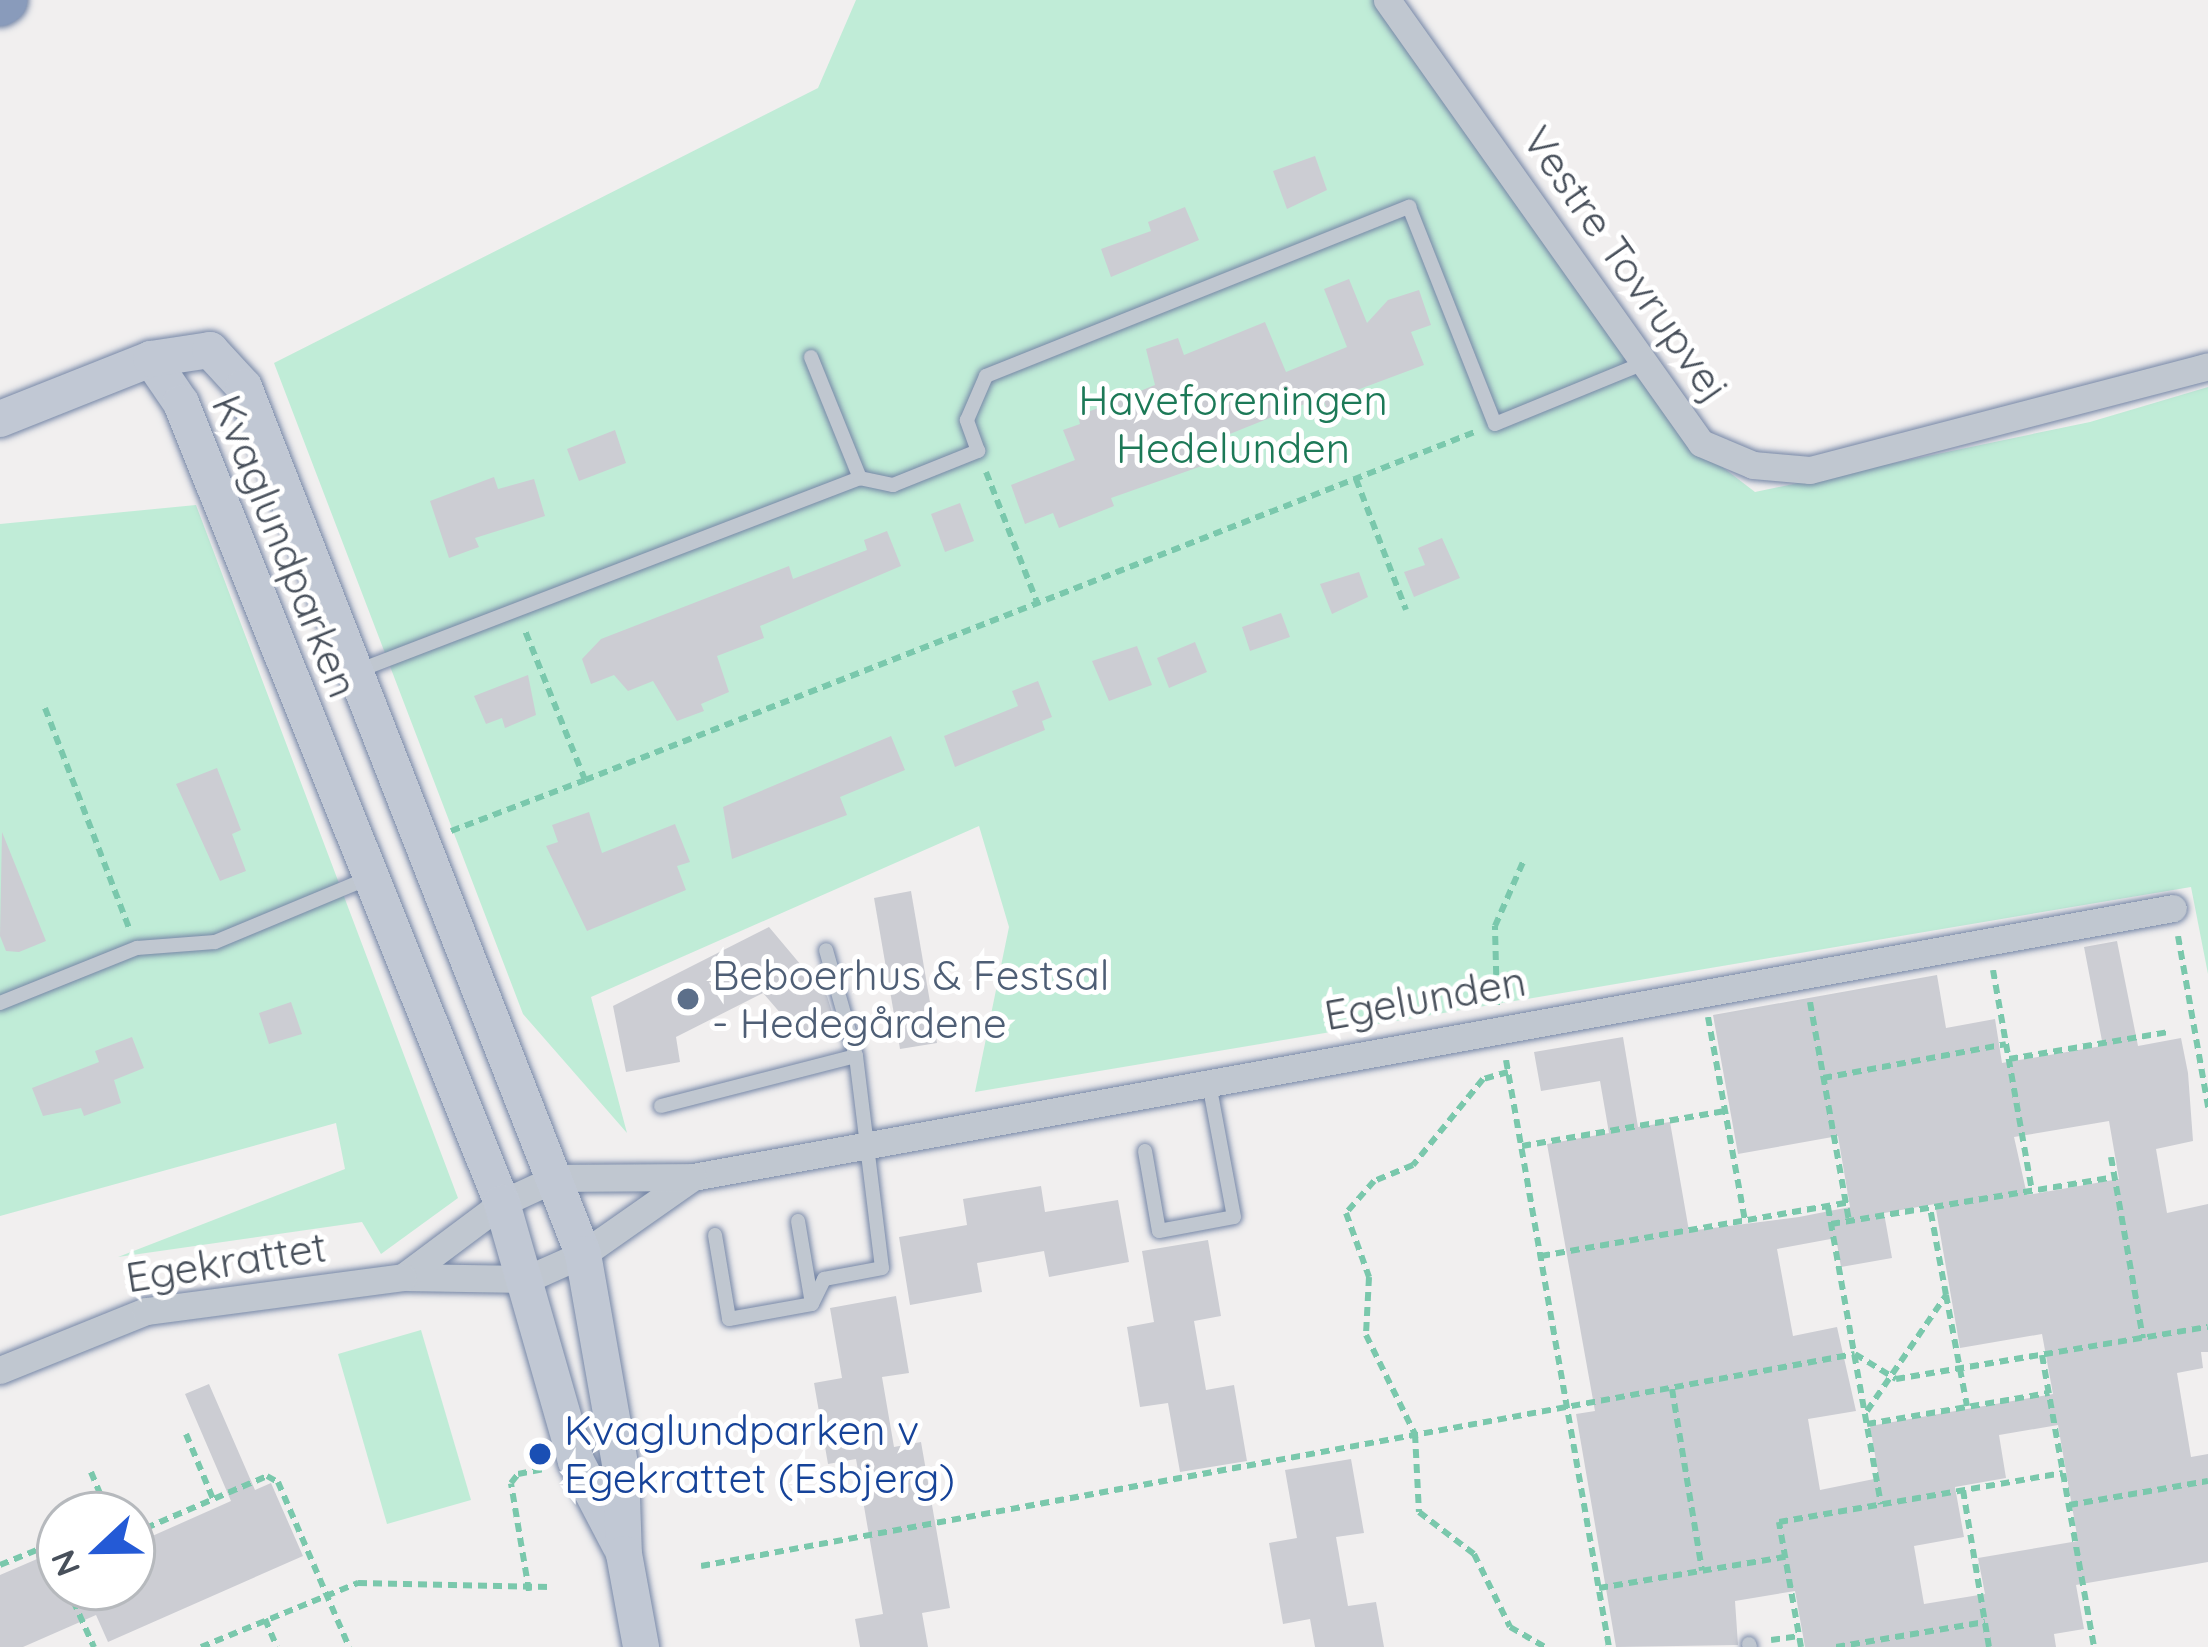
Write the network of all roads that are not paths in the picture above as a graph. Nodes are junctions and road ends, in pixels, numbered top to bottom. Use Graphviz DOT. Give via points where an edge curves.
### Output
graph roads {
  1 [pos="1388,0"];
  2 [pos="811,357"];
  3 [pos="151,359"];
  4 [pos="1644,363"];
  5 [pos="2208,367"];
  6 [pos="0,419"];
  7 [pos="860,478"];
  8 [pos="355,672"];
  9 [pos="369,878"];
  10 [pos="2174,908"];
  11 [pos="826,950"];
  12 [pos="0,1003"];
  13 [pos="856,1056"];
  14 [pos="1208,1078"];
  15 [pos="661,1106"];
  16 [pos="862,1141"];
  17 [pos="1145,1151"];
  18 [pos="693,1177"];
  19 [pos="556,1178"];
  20 [pos="502,1203"];
  21 [pos="798,1221"];
  22 [pos="716,1234"];
  23 [pos="583,1254"];
  24 [pos="404,1277"];
  25 [pos="527,1279"];
  26 [pos="812,1304"];
  27 [pos="0,1370"];
  28 [pos="624,1554"];
  29 [pos="641,1647"];
  1 -- 4 [label="street, Vestre Tovrupvej"];
  2 -- 7 [label="lane"];
  3 -- 6 [label="street"];
  3 -- 8 [label="street, Kvaglundparken" via="210,350 244,387"];
  3 -- 9 [label="street, Kvaglundparken" via="182,403"];
  4 -- 5 [label="street, Vestre Tovrupvej" via="1701,443 1754,465 1810,470"];
  4 -- 7 [label="lane" via="1495,424 1409,207 986,376 967,420 978,451 893,484"];
  7 -- 8 [label="lane"];
  8 -- 19 [label="street, Kvaglundparken"];
  9 -- 12 [label="lane" via="214,942 136,948"];
  9 -- 20 [label="street, Kvaglundparken"];
  10 -- 14 [label="street, Egelunden"];
  11 -- 13 [label="lane"];
  13 -- 15 [label="lane"];
  13 -- 16 [label="lane"];
  14 -- 16 [label="street, Egelunden"];
  14 -- 17 [label="lane" via="1234,1217 1160,1231"];
  16 -- 18 [label="street, Egelunden"];
  16 -- 26 [label="lane" via="882,1268 824,1279"];
  18 -- 19 [label="street, Egelunden"];
  18 -- 23 [label="street, Egelunden"];
  19 -- 20 [label="street, Egelunden"];
  19 -- 23 [label="street, Kvaglundparken"];
  20 -- 24 [label="street, Egekrattet"];
  20 -- 25 [label="street, Kvaglundparken"];
  21 -- 26 [label="lane"];
  22 -- 26 [label="lane" via="729,1319"];
  23 -- 25 [label="street, Egelunden"];
  23 -- 28 [label="street, Kvaglundparken" via="621,1470"];
  24 -- 25 [label="street, Egekrattet"];
  24 -- 27 [label="street, Egekrattet" via="146,1310"];
  25 -- 28 [label="street, Kvaglundparken" via="576,1461"];
  28 -- 29 [label="street, Kvaglundparken"];
}
